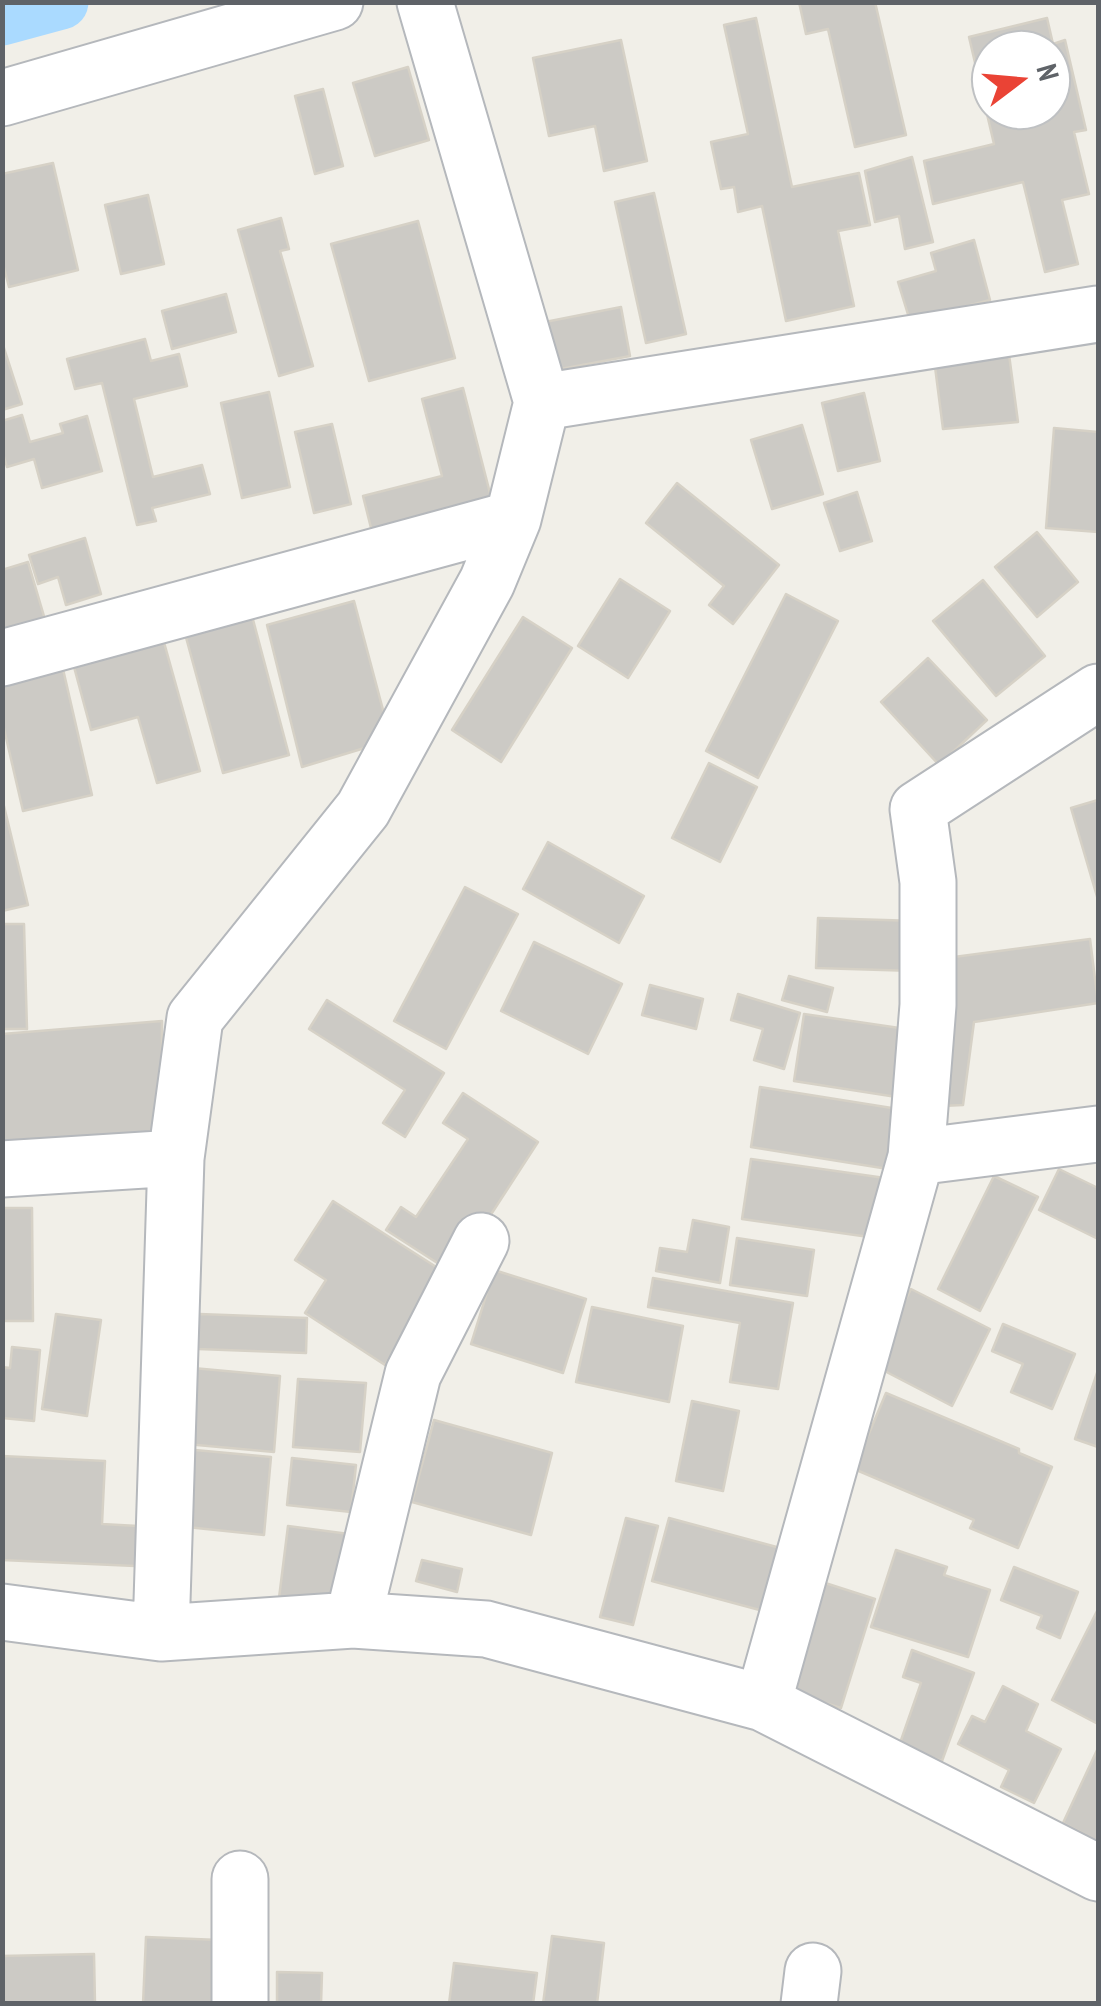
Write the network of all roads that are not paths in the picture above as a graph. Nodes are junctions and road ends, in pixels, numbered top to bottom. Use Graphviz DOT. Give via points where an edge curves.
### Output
graph roads {
  1 [pos="335,2"];
  2 [pos="425,2"];
  3 [pos="2,98"];
  4 [pos="1098,314"];
  5 [pos="542,402"];
  6 [pos="513,519"];
  7 [pos="2,658"];
  8 [pos="1098,692"];
  9 [pos="1098,1134"];
  10 [pos="916,1156"];
  11 [pos="176,1158"];
  12 [pos="2,1169"];
  13 [pos="481,1241"];
  14 [pos="2,1612"];
  15 [pos="353,1620"];
  16 [pos="161,1633"];
  17 [pos="763,1703"];
  18 [pos="1098,1873"];
  19 [pos="240,1879"];
  20 [pos="240,2004"];
  1 -- 3 [label="street"];
  2 -- 5 [label="street"];
  4 -- 5 [label="street"];
  5 -- 6 [label="street"];
  6 -- 7 [label="street"];
  6 -- 11 [label="street" via="487,582 363,809 196,1018"];
  8 -- 10 [label="street" via="918,809 928,882 928,1005"];
  9 -- 10 [label="street"];
  10 -- 17 [label="street"];
  11 -- 12 [label="street"];
  11 -- 16 [label="street"];
  13 -- 15 [label="street" via="412,1374"];
  14 -- 16 [label="street"];
  15 -- 16 [label="street"];
  15 -- 17 [label="street" via="486,1629"];
  17 -- 18 [label="street"];
  19 -- 20 [label="street"];
}
